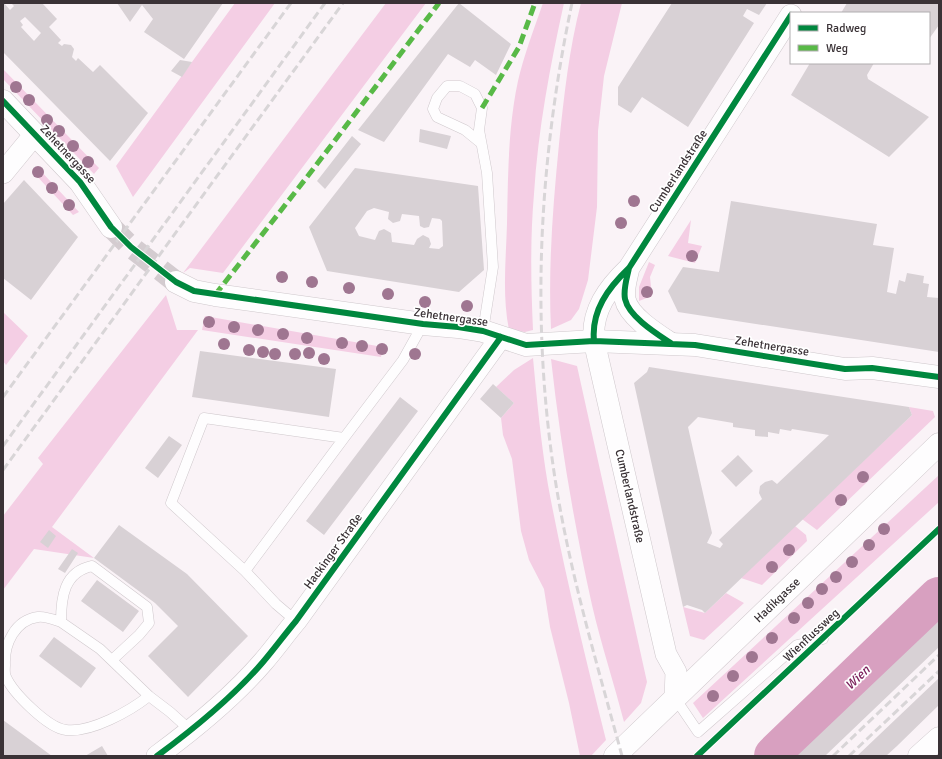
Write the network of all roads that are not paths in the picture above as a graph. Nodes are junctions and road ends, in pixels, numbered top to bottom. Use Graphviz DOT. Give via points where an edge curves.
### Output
graph roads {
  1 [pos="799,3"];
  2 [pos="793,12"];
  3 [pos="790,17"];
  4 [pos="3,101"];
  5 [pos="35,134"];
  6 [pos="481,143"];
  7 [pos="3,173"];
  8 [pos="111,227"];
  9 [pos="629,268"];
  10 [pos="176,282"];
  11 [pos="423,324"];
  12 [pos="492,334"];
  13 [pos="594,341"];
  14 [pos="672,344"];
  15 [pos="939,377"];
  16 [pos="344,438"];
  17 [pos="939,444"];
  18 [pos="245,571"];
  19 [pos="296,621"];
  20 [pos="61,622"];
  21 [pos="823,639"];
  22 [pos="112,660"];
  23 [pos="149,696"];
  24 [pos="675,698"];
  25 [pos="190,730"];
  26 [pos="939,738"];
  27 [pos="157,756"];
  28 [pos="615,756"];
  29 [pos="919,756"];
  1 -- 2 [label="street, Cumberlandstraße"];
  3 -- 9 [label="street, Cumberlandstraße"];
  4 -- 5 [label="street, Zehetnergasse"];
  5 -- 7 [label="street"];
  5 -- 8 [label="street, Zehetnergasse" via="84,186"];
  6 -- 6 [label="lane" via="482,108 475,94 460,86 447,86 437,98 433,109 437,117 465,130"];
  6 -- 12 [label="lane" via="487,173 493,268"];
  9 -- 13 [label="street, Cumberlandstraße" via="599,305 592,329"];
  9 -- 14 [label="street" via="625,300 646,326"];
  10 -- 11 [label="street, Zehetnergasse" via="194,291 215,295"];
  11 -- 12 [label="street, Zehetnergasse" via="458,327"];
  11 -- 16 [label="lane" via="403,360"];
  12 -- 13 [label="street, Zehetnergasse" via="526,345"];
  12 -- 19 [label="street, Hackinger Straße"];
  13 -- 14 [label="street, Zehetnergasse"];
  13 -- 24 [label="street, Cumberlandstraße" via="666,654 676,672"];
  14 -- 15 [label="street, Zehetnergasse" via="695,345 845,369 872,368"];
  16 -- 18 [label="lane"];
  16 -- 18 [label="lane" via="204,418 172,503"];
  17 -- 24 [label="street, Hadikgasse"];
  18 -- 19 [label="lane"];
  19 -- 25 [label="street, Hackinger Straße" via="263,663 228,698"];
  20 -- 22 [label="lane"];
  20 -- 22 [label="lane" via="61,602 68,580 81,568 92,566 119,585 147,607 149,623"];
  20 -- 23 [label="lane" via="39,616 25,621 13,633 4,652 5,676 20,698 43,719 66,730 93,727 134,708"];
  21 -- 24 [label="lane" via="797,645 698,732"];
  22 -- 23 [label="lane"];
  23 -- 25 [label="lane"];
  24 -- 28 [label="street, Hadikgasse"];
  25 -- 27 [label="street, Hackinger Straße"];
  26 -- 29 [label="street"];
}
